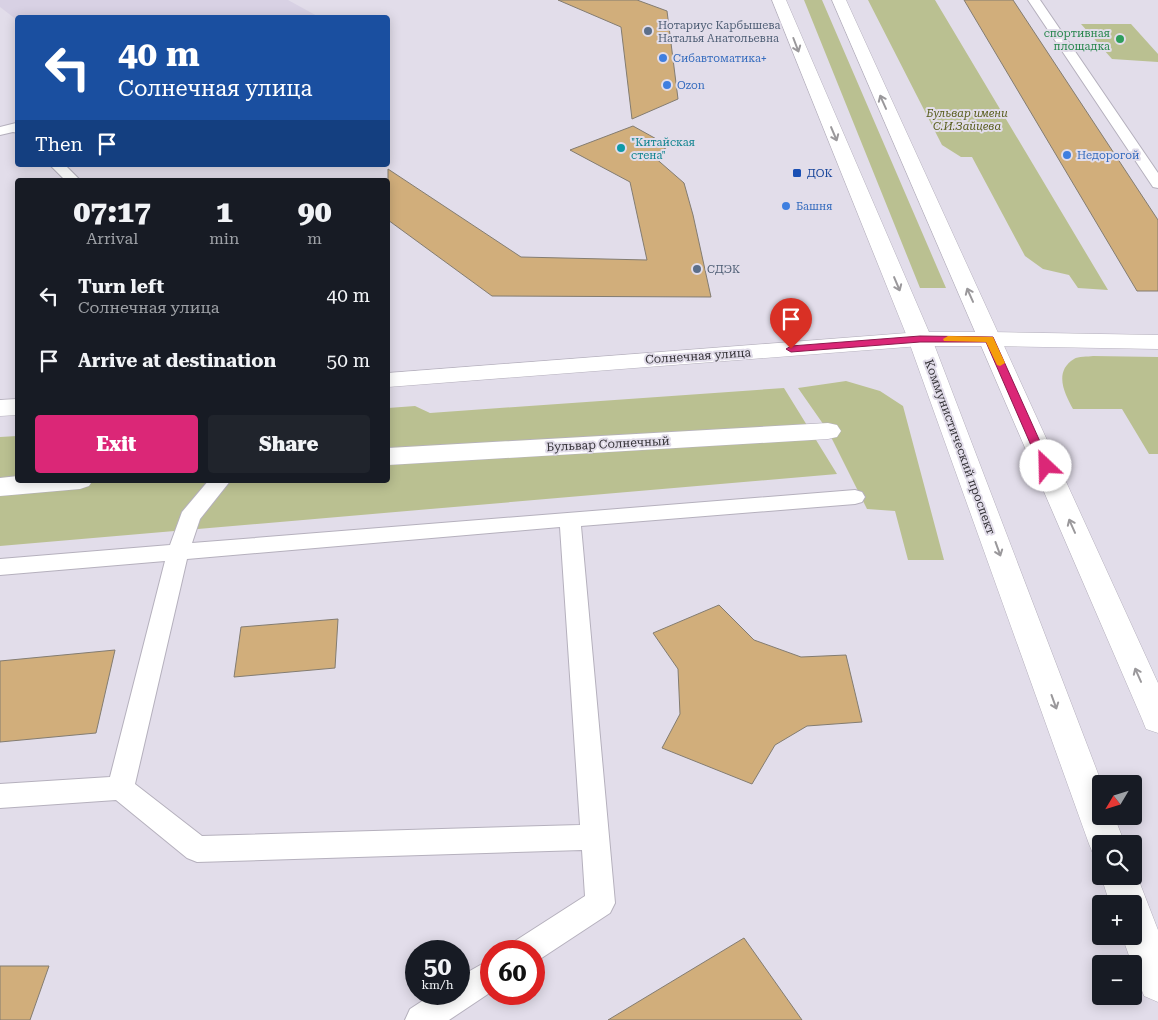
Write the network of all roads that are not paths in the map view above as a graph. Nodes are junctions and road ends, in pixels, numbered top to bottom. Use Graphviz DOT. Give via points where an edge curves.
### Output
graph roads {
  1 [pos="780,0"];
  2 [pos="838,0"];
  3 [pos="1034,0"];
  4 [pos="15,127"];
  5 [pos="0,131"];
  6 [pos="59,167"];
  7 [pos="71,178"];
  8 [pos="1158,184"];
  9 [pos="920,339"];
  10 [pos="990,340"];
  11 [pos="1158,342"];
  12 [pos="390,380"];
  13 [pos="15,407"];
  14 [pos="0,408"];
  15 [pos="828,431"];
  16 [pos="390,457"];
  17 [pos="46,483"];
  18 [pos="218,483"];
  19 [pos="0,487"];
  20 [pos="855,496"];
  21 [pos="570,519"];
  22 [pos="178,552"];
  23 [pos="0,567"];
  24 [pos="1158,720"];
  25 [pos="121,788"];
  26 [pos="0,796"];
  27 [pos="1104,835"];
  28 [pos="595,837"];
  29 [pos="1142,939"];
  30 [pos="543,940"];
  31 [pos="480,981"];
  32 [pos="1158,982"];
  33 [pos="421,1020"];
  1 -- 9 [label="main road, Коммунистический проспект, one-way"];
  10 -- 2 [label="main road, one-way"];
  3 -- 8 [label="lane"];
  4 -- 5 [label="lane"];
  6 -- 7 [label="lane"];
  9 -- 10 [label="main road, Солнечная улица"];
  9 -- 12 [label="main road, Солнечная улица"];
  9 -- 27 [label="main road, Коммунистический проспект, one-way"];
  10 -- 11 [label="main road, Солнечная улица"];
  24 -- 10 [label="main road, one-way"];
  13 -- 14 [label="main road"];
  15 -- 16 [label="main road, Бульвар Солнечный"];
  17 -- 19 [label="main road"];
  18 -- 22 [label="lane" via="190,517"];
  20 -- 21 [label="lane"];
  21 -- 22 [label="lane"];
  21 -- 28 [label="lane"];
  22 -- 23 [label="lane"];
  22 -- 25 [label="lane"];
  25 -- 26 [label="lane"];
  25 -- 28 [label="lane" via="197,849"];
  28 -- 30 [label="lane" via="600,903"];
  29 -- 32 [label="main road"];
  31 -- 33 [label="lane"];
}
